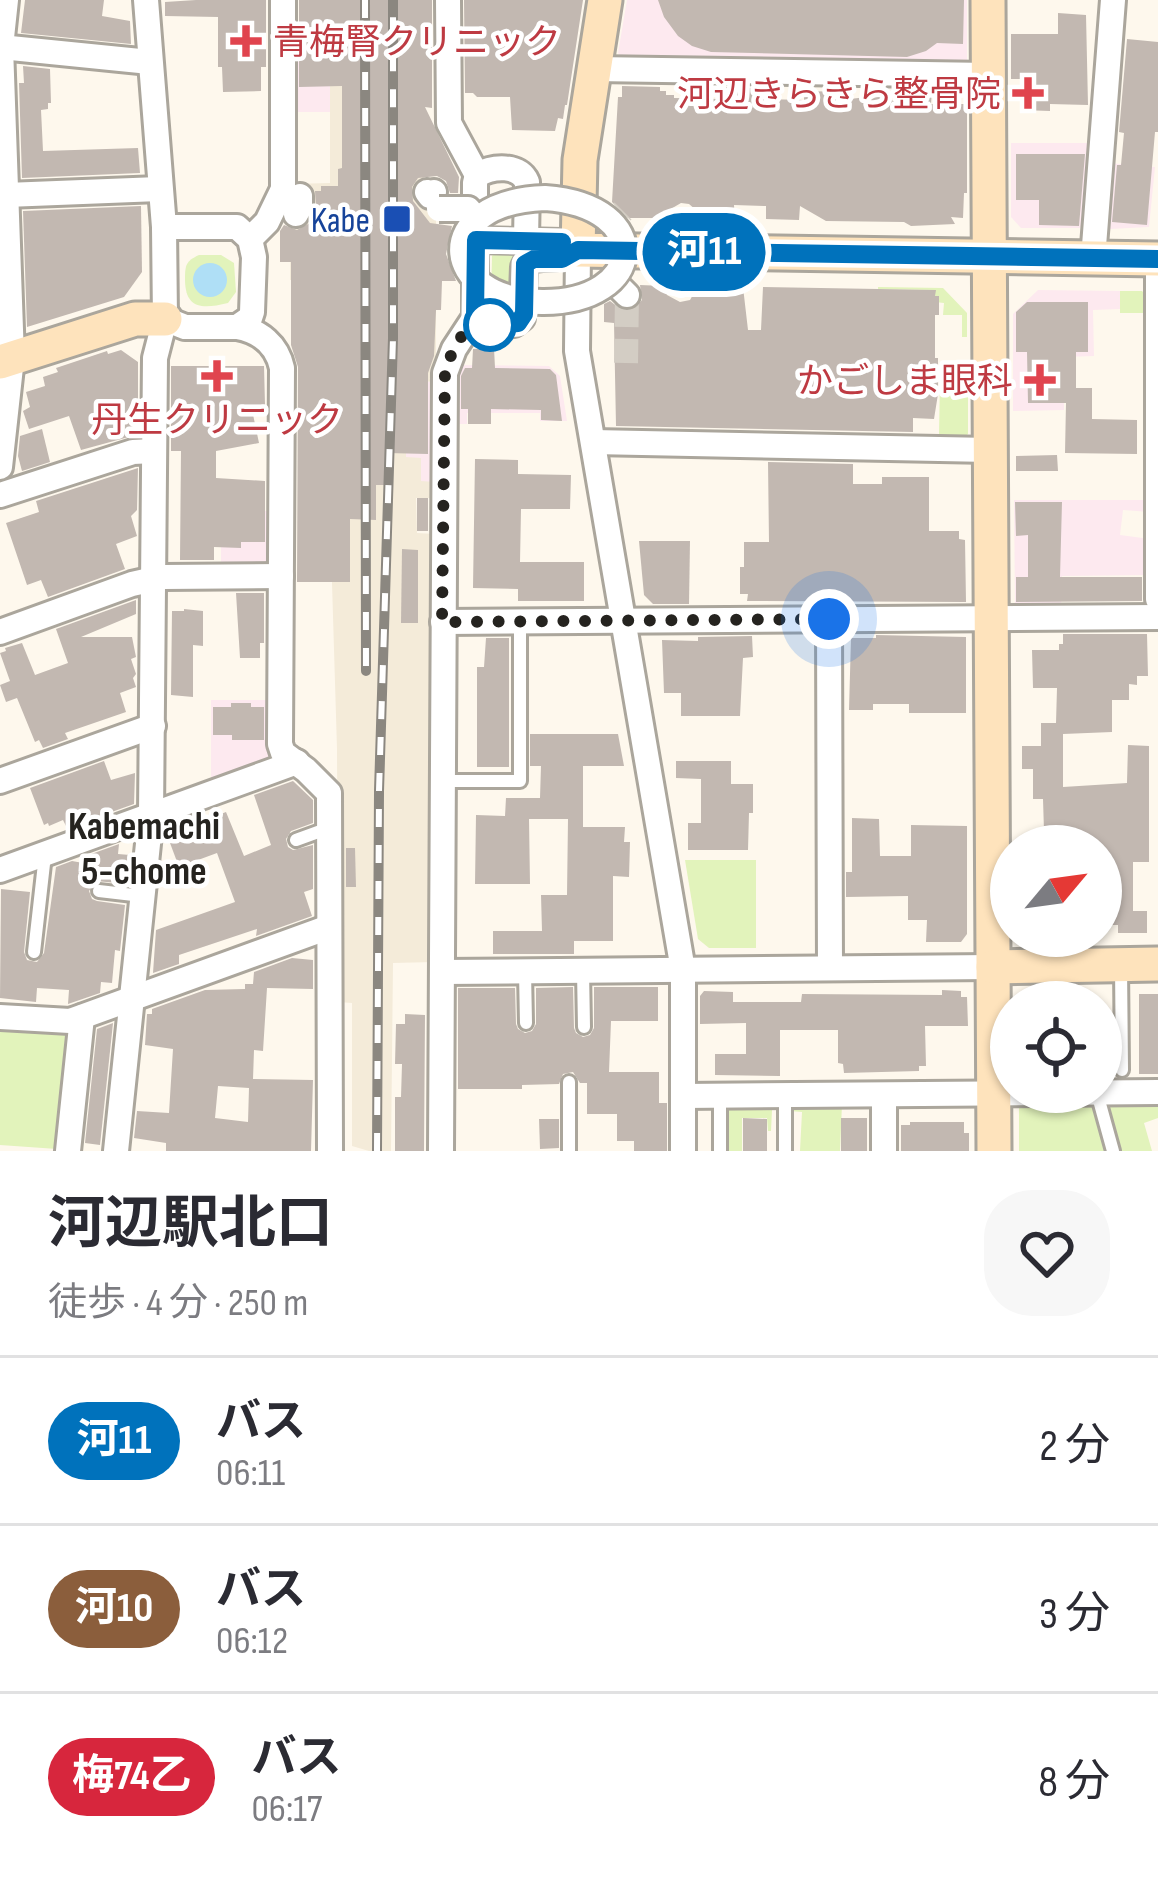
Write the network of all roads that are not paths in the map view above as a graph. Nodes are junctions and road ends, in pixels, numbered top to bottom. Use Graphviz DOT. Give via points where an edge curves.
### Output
graph roads {
  1 [pos="6,0"];
  2 [pos="146,0"];
  3 [pos="283,0"];
  4 [pos="448,0"];
  5 [pos="605,0"];
  6 [pos="988,0"];
  7 [pos="1113,0"];
  8 [pos="0,47"];
  9 [pos="150,62"];
  10 [pos="594,69"];
  11 [pos="989,75"];
  12 [pos="477,175"];
  13 [pos="159,189"];
  14 [pos="6,195"];
  15 [pos="432,196"];
  16 [pos="682,219"];
  17 [pos="164,227"];
  18 [pos="476,229"];
  19 [pos="250,239"];
  20 [pos="526,241"];
  21 [pos="578,250"];
  22 [pos="989,257"];
  23 [pos="1093,259"];
  24 [pos="1158,259"];
  25 [pos="681,286"];
  26 [pos="475,317"];
  27 [pos="165,319"];
  28 [pos="237,327"];
  29 [pos="6,360"];
  30 [pos="592,442"];
  31 [pos="989,449"];
  32 [pos="1158,449"];
  33 [pos="154,451"];
  34 [pos="0,467"];
  35 [pos="0,495"];
  36 [pos="280,576"];
  37 [pos="154,579"];
  38 [pos="1158,599"];
  39 [pos="1158,616"];
  40 [pos="990,618"];
  41 [pos="829,619"];
  42 [pos="623,620"];
  43 [pos="520,621"];
  44 [pos="442,622"];
  45 [pos="0,632"];
  46 [pos="153,726"];
  47 [pos="297,762"];
  48 [pos="0,781"];
  49 [pos="442,782"];
  50 [pos="151,815"];
  51 [pos="330,828"];
  52 [pos="296,840"];
  53 [pos="45,854"];
  54 [pos="0,870"];
  55 [pos="99,891"];
  56 [pos="143,896"];
  57 [pos="329,927"];
  58 [pos="34,952"];
  59 [pos="1158,964"];
  60 [pos="1121,965"];
  61 [pos="993,967"];
  62 [pos="830,968"];
  63 [pos="583,970"];
  64 [pos="683,970"];
  65 [pos="525,971"];
  66 [pos="442,972"];
  67 [pos="993,981"];
  68 [pos="1121,981"];
  69 [pos="133,999"];
  70 [pos="0,1017"];
  71 [pos="82,1017"];
  72 [pos="526,1023"];
  73 [pos="584,1027"];
  74 [pos="569,1082"];
  75 [pos="1158,1092"];
  76 [pos="1122,1093"];
  77 [pos="990,1094"];
  78 [pos="884,1095"];
  79 [pos="683,1096"];
  80 [pos="720,1096"];
  81 [pos="784,1096"];
  82 [pos="994,1113"];
  83 [pos="1103,1113"];
  84 [pos="336,1150"];
  85 [pos="68,1151"];
  86 [pos="116,1151"];
  87 [pos="441,1151"];
  88 [pos="568,1151"];
  89 [pos="683,1151"];
  90 [pos="721,1151"];
  91 [pos="785,1151"];
  92 [pos="884,1151"];
  93 [pos="994,1151"];
  94 [pos="1113,1151"];
  1 -- 8 [label="street"];
  2 -- 9 [label="street"];
  3 -- 19 [label="street" via="283,189"];
  4 -- 12 [label="street" via="449,123"];
  5 -- 10 [label="street"];
  6 -- 11 [label="street"];
  7 -- 23 [label="street"];
  8 -- 9 [label="street"];
  8 -- 14 [label="street"];
  9 -- 13 [label="street"];
  10 -- 11 [label="street"];
  10 -- 21 [label="street"];
  11 -- 22 [label="street"];
  12 -- 18 [label="street"];
  12 -- 20 [label="street" via="525,175"];
  13 -- 14 [label="street"];
  13 -- 17 [label="street"];
  14 -- 29 [label="street"];
  15 -- 18 [label="street, bridge" via="439,209 468,209"];
  16 -- 25 [label="street, bridge"];
  17 -- 19 [label="street" via="237,226"];
  17 -- 27 [label="street"];
  18 -- 18 [label="street, bridge" via="507,203 545,198 617,217 625,252 620,287 557,301 494,291 464,259 464,237"];
  18 -- 20 [label="street"];
  18 -- 26 [label="street"];
  19 -- 28 [label="street" via="254,302"];
  20 -- 21 [label="street"];
  21 -- 22 [label="street"];
  21 -- 26 [label="street" via="525,264 518,323 484,326"];
  21 -- 30 [label="street" via="577,351"];
  22 -- 23 [label="street"];
  22 -- 31 [label="street"];
  23 -- 24 [label="street"];
  24 -- 32 [label="street"];
  26 -- 44 [label="street" via="445,373"];
  27 -- 28 [label="street"];
  27 -- 29 [label="street" via="135,319"];
  27 -- 33 [label="street" via="154,358"];
  28 -- 36 [label="street" via="267,341 281,362"];
  29 -- 34 [label="street"];
  30 -- 31 [label="street"];
  30 -- 42 [label="street"];
  31 -- 40 [label="street"];
  32 -- 38 [label="street"];
  33 -- 35 [label="street"];
  33 -- 37 [label="street"];
  36 -- 37 [label="street"];
  36 -- 47 [label="street" via="280,744"];
  37 -- 45 [label="street"];
  37 -- 46 [label="street"];
  39 -- 40 [label="street"];
  40 -- 41 [label="street"];
  40 -- 61 [label="street"];
  41 -- 42 [label="street"];
  41 -- 62 [label="street"];
  42 -- 43 [label="street"];
  42 -- 64 [label="street"];
  43 -- 44 [label="street"];
  43 -- 49 [label="lane" via="520,781"];
  44 -- 49 [label="street"];
  46 -- 48 [label="street"];
  46 -- 50 [label="street"];
  47 -- 50 [label="street"];
  47 -- 51 [label="street" via="329,793"];
  49 -- 66 [label="street"];
  50 -- 53 [label="street"];
  50 -- 56 [label="street"];
  51 -- 52 [label="lane"];
  51 -- 57 [label="street"];
  53 -- 54 [label="street"];
  53 -- 58 [label="lane"];
  55 -- 56 [label="lane"];
  56 -- 69 [label="street"];
  57 -- 69 [label="street"];
  57 -- 84 [label="street"];
  59 -- 60 [label="street"];
  60 -- 61 [label="street"];
  60 -- 68 [label="lane"];
  61 -- 62 [label="street"];
  61 -- 67 [label="street"];
  62 -- 64 [label="street"];
  63 -- 64 [label="street"];
  63 -- 65 [label="street"];
  63 -- 73 [label="lane"];
  64 -- 79 [label="street"];
  65 -- 66 [label="street"];
  65 -- 72 [label="lane"];
  66 -- 87 [label="street"];
  69 -- 71 [label="street"];
  69 -- 86 [label="street"];
  70 -- 71 [label="street"];
  71 -- 85 [label="street"];
  74 -- 88 [label="lane"];
  75 -- 76 [label="street"];
  77 -- 78 [label="street"];
  78 -- 81 [label="street"];
  78 -- 92 [label="street"];
  79 -- 80 [label="street"];
  79 -- 89 [label="street"];
  80 -- 81 [label="street"];
  80 -- 90 [label="lane"];
  81 -- 91 [label="lane"];
  82 -- 93 [label="street"];
  83 -- 94 [label="lane"];
}
